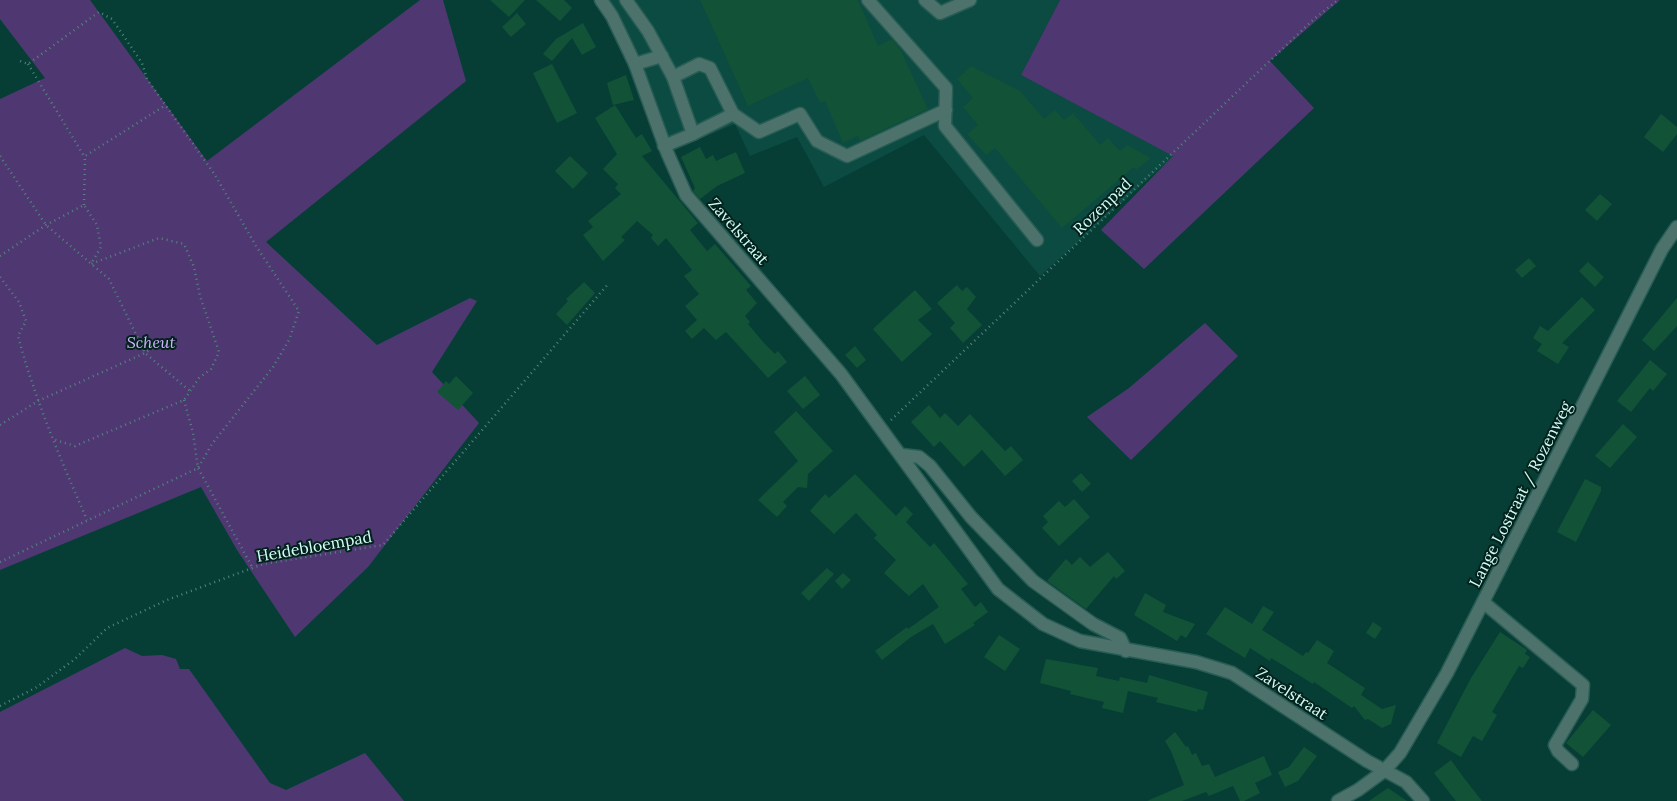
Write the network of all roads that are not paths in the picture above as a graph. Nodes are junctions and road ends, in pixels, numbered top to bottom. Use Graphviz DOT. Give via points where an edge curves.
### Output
graph roads {
  1 [pos="601,0"];
  2 [pos="626,0"];
  3 [pos="868,0"];
  4 [pos="925,0"];
  5 [pos="970,0"];
  6 [pos="662,56"];
  7 [pos="635,64"];
  8 [pos="673,76"];
  9 [pos="946,110"];
  10 [pos="733,114"];
  11 [pos="693,134"];
  12 [pos="664,146"];
  13 [pos="1677,227"];
  14 [pos="1037,240"];
  15 [pos="902,455"];
  16 [pos="1483,602"];
  17 [pos="1126,651"];
  18 [pos="1572,764"];
  19 [pos="1384,771"];
  20 [pos="1338,801"];
  21 [pos="1423,801"];
  1 -- 7 [label="street, Zavelstraat"];
  2 -- 6 [label="street"];
  3 -- 9 [label="street" via="946,88"];
  4 -- 5 [label="street" via="940,13"];
  6 -- 7 [label="street"];
  6 -- 8 [label="street"];
  7 -- 12 [label="street, Zavelstraat"];
  8 -- 10 [label="street" via="699,64 710,68"];
  8 -- 11 [label="street"];
  9 -- 10 [label="street" via="847,156 817,141 800,114 759,132"];
  9 -- 14 [label="street" via="945,126"];
  10 -- 11 [label="street"];
  11 -- 12 [label="street"];
  12 -- 15 [label="street, Zavelstraat" via="686,194 841,374"];
  13 -- 16 [label="street, Lange Lostraat / Rozenweg" via="1662,249"];
  15 -- 17 [label="street" via="919,457 930,466 972,518 1033,581 1093,624 1120,638"];
  15 -- 17 [label="street, Zavelstraat" via="980,567 1012,602 1060,633"];
  16 -- 18 [label="street" via="1583,685 1582,699 1555,745"];
  16 -- 19 [label="street, Lange Lostraat / Rozenweg" via="1447,673 1400,753"];
  17 -- 19 [label="street, Zavelstraat" via="1196,662 1232,673"];
  19 -- 20 [label="street, Lange Lostraat / Rozenweg"];
  19 -- 21 [label="street, Zavelstraat" via="1406,782"];
}
